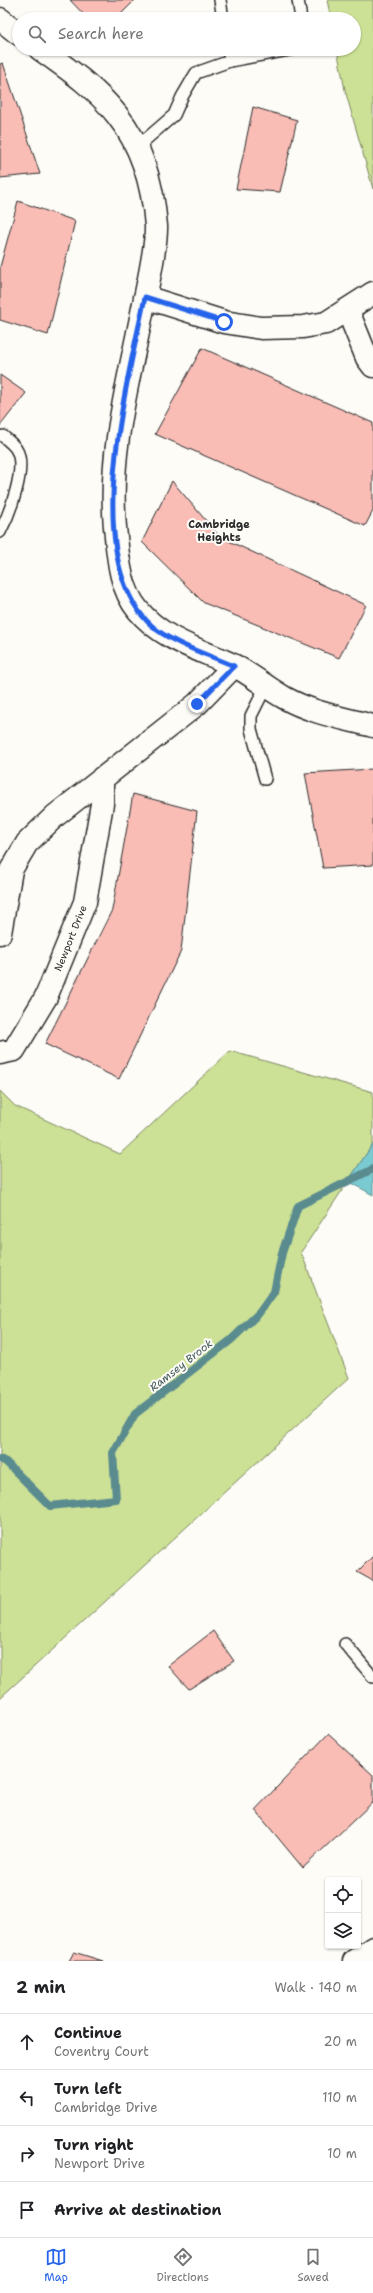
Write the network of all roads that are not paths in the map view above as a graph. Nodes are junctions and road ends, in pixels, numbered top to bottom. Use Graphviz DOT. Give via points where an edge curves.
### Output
graph roads {
  1 [pos="220,0"];
  2 [pos="298,0"];
  3 [pos="222,12"];
  4 [pos="300,12"];
  5 [pos="0,19"];
  6 [pos="12,28"];
  7 [pos="50,56"];
  8 [pos="229,56"];
  9 [pos="257,56"];
  10 [pos="230,61"];
  11 [pos="137,147"];
  12 [pos="373,293"];
  13 [pos="145,297"];
  14 [pos="348,310"];
  15 [pos="373,366"];
  16 [pos="3,436"];
  17 [pos="0,532"];
  18 [pos="234,666"];
  19 [pos="266,686"];
  20 [pos="373,726"];
  21 [pos="102,778"];
  22 [pos="265,779"];
  23 [pos="0,933"];
  24 [pos="0,1053"];
  25 [pos="345,1644"];
  26 [pos="373,1677"];
  27 [pos="373,1948"];
  28 [pos="354,1961"];
  1 -- 3 [label="lane"];
  2 -- 4 [label="lane"];
  5 -- 6 [label="street"];
  7 -- 11 [label="street" via="93,88 118,115"];
  8 -- 10 [label="lane"];
  9 -- 10 [label="lane"];
  10 -- 11 [label="lane" via="196,73 174,115"];
  11 -- 13 [label="street" via="150,182 156,228"];
  12 -- 14 [label="street"];
  13 -- 14 [label="street" via="224,322 261,328 303,327 326,323"];
  13 -- 18 [label="street" via="119,428 112,496 118,558 124,584 137,609 157,629"];
  14 -- 15 [label="street" via="367,358"];
  16 -- 17 [label="lane" via="17,449 19,466 17,487 7,520"];
  18 -- 19 [label="street"];
  18 -- 21 [label="street" via="197,704"];
  19 -- 20 [label="street" via="312,711"];
  19 -- 22 [label="lane" via="251,716 251,729"];
  21 -- 23 [label="street" via="55,816 27,843 11,870"];
  21 -- 24 [label="street, Newport Drive" via="102,804 85,902 46,997 14,1050"];
  25 -- 26 [label="lane"];
  27 -- 28 [label="street"];
}
